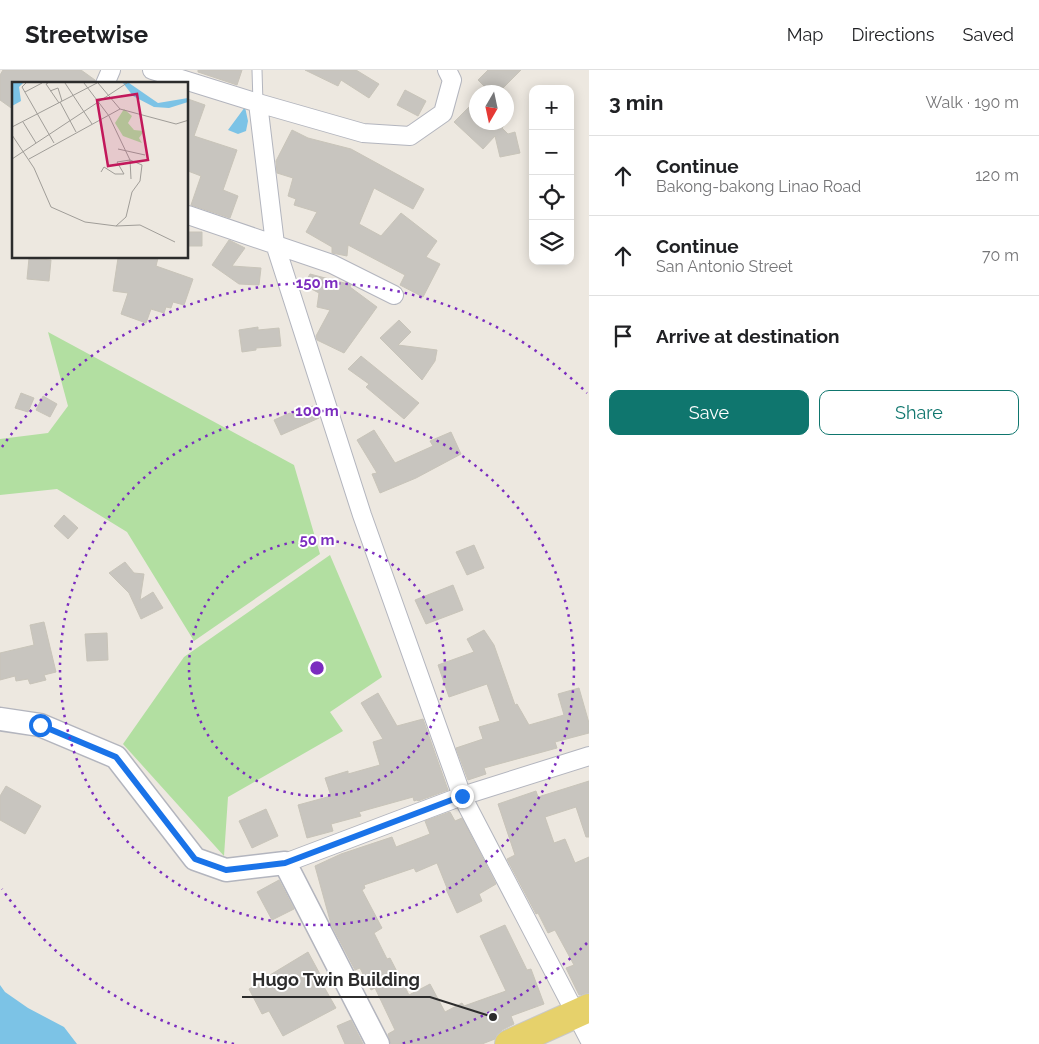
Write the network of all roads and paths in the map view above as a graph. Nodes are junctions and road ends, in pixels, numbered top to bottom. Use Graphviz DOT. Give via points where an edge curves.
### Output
graph roads {
  1 [pos="111,70"];
  2 [pos="152,70"];
  3 [pos="257,70"];
  4 [pos="447,70"];
  5 [pos="106,82"];
  6 [pos="258,103"];
  7 [pos="189,215"];
  8 [pos="275,244"];
  9 [pos="394,295"];
  10 [pos="0,719"];
  11 [pos="589,756"];
  12 [pos="462,796"];
  13 [pos="285,863"];
  14 [pos="582,1011"];
  15 [pos="589,1039"];
  16 [pos="378,1044"];
  17 [pos="509,1044"];
  1 -- 5 [label="street"];
  2 -- 6 [label="street"];
  3 -- 6 [label="lane"];
  4 -- 6 [label="street" via="452,80 443,113 410,136 363,133"];
  6 -- 8 [label="street"];
  7 -- 8 [label="street"];
  8 -- 9 [label="street" via="332,264"];
  8 -- 12 [label="street" via="362,515"];
  10 -- 13 [label="street" via="40,725 116,757 195,859 226,870"];
  11 -- 12 [label="street"];
  12 -- 13 [label="street"];
  12 -- 14 [label="street"];
  13 -- 16 [label="street"];
  14 -- 15 [label="street"];
  14 -- 17 [label="main road"];
}
